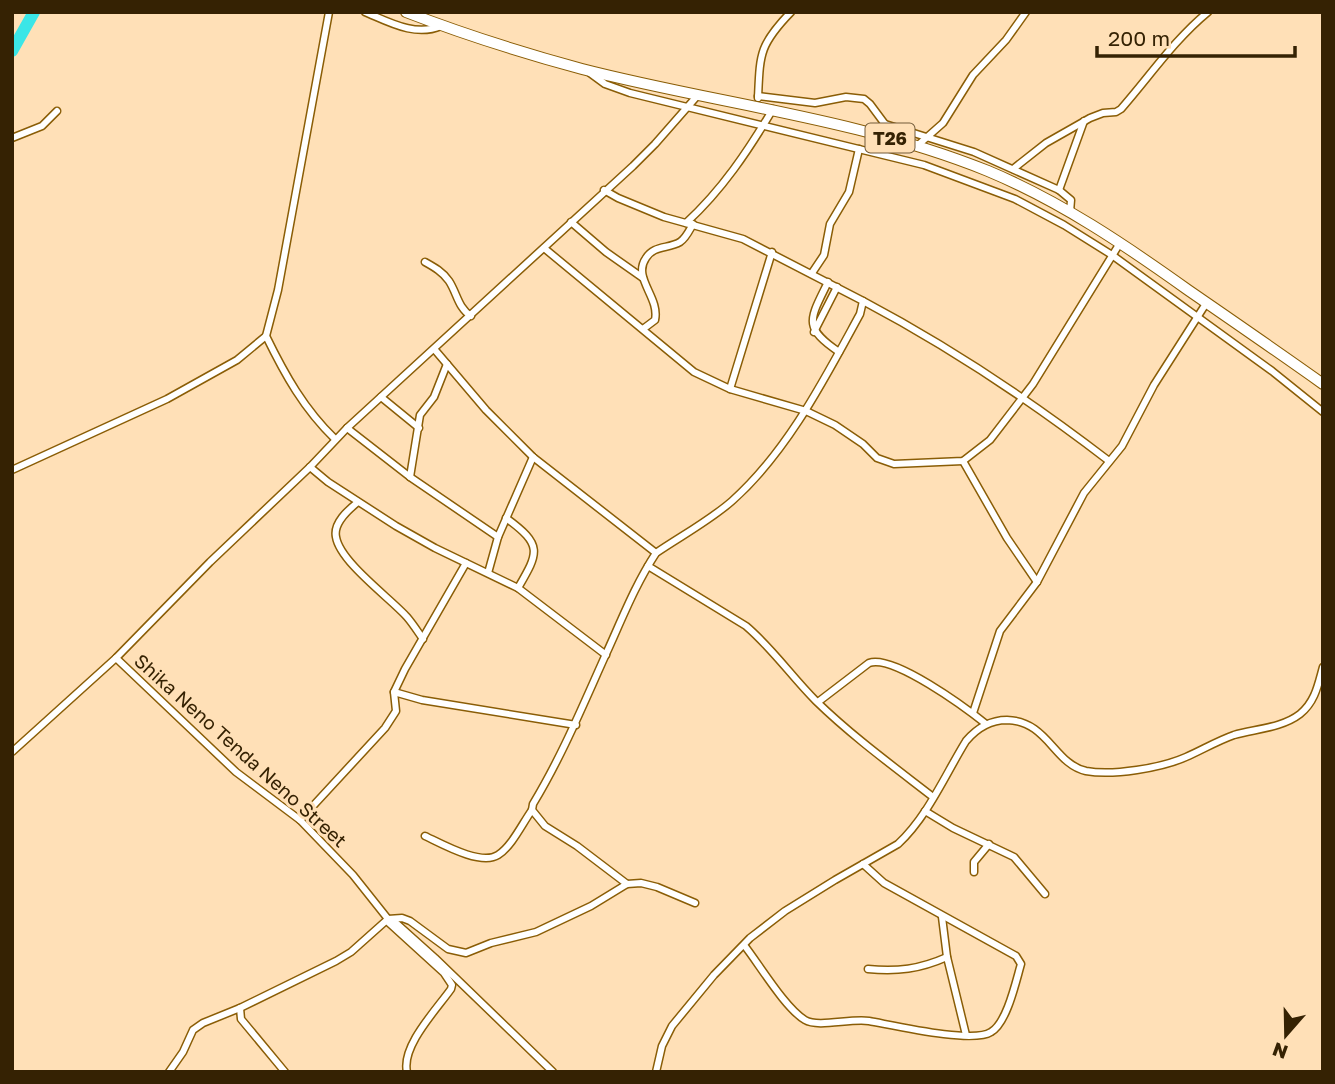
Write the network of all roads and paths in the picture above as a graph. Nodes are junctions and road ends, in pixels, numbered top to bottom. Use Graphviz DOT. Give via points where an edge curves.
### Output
graph roads {
  1 [pos="329,12"];
  2 [pos="365,12"];
  3 [pos="406,12"];
  4 [pos="791,12"];
  5 [pos="1026,12"];
  6 [pos="1208,12"];
  7 [pos="443,25"];
  8 [pos="584,69"];
  9 [pos="698,94"];
  10 [pos="758,101"];
  11 [pos="686,109"];
  12 [pos="773,110"];
  13 [pos="57,111"];
  14 [pos="1084,121"];
  15 [pos="884,124"];
  16 [pos="764,125"];
  17 [pos="12,138"];
  18 [pos="927,138"];
  19 [pos="896,139"];
  20 [pos="917,146"];
  21 [pos="859,149"];
  22 [pos="1013,169"];
  23 [pos="604,190"];
  24 [pos="1059,190"];
  25 [pos="1070,212"];
  26 [pos="571,222"];
  27 [pos="690,224"];
  28 [pos="1120,243"];
  29 [pos="544,248"];
  30 [pos="772,252"];
  31 [pos="1112,255"];
  32 [pos="425,262"];
  33 [pos="812,273"];
  34 [pos="643,278"];
  35 [pos="828,282"];
  36 [pos="837,287"];
  37 [pos="863,301"];
  38 [pos="1207,302"];
  39 [pos="471,316"];
  40 [pos="1196,318"];
  41 [pos="643,329"];
  42 [pos="814,332"];
  43 [pos="267,336"];
  44 [pos="435,350"];
  45 [pos="839,352"];
  46 [pos="447,364"];
  47 [pos="1323,384"];
  48 [pos="730,389"];
  49 [pos="381,397"];
  50 [pos="1024,397"];
  51 [pos="806,411"];
  52 [pos="1323,412"];
  53 [pos="347,428"];
  54 [pos="419,428"];
  55 [pos="335,439"];
  56 [pos="533,457"];
  57 [pos="963,461"];
  58 [pos="1109,461"];
  59 [pos="310,467"];
  60 [pos="12,470"];
  61 [pos="410,477"];
  62 [pos="358,502"];
  63 [pos="506,518"];
  64 [pos="498,537"];
  65 [pos="656,553"];
  66 [pos="466,563"];
  67 [pos="648,566"];
  68 [pos="488,573"];
  69 [pos="1037,582"];
  70 [pos="518,588"];
  71 [pos="424,639"];
  72 [pos="606,654"];
  73 [pos="116,658"];
  74 [pos="1323,667"];
  75 [pos="394,692"];
  76 [pos="818,702"];
  77 [pos="973,713"];
  78 [pos="986,724"];
  79 [pos="576,725"];
  80 [pos="12,752"];
  81 [pos="933,797"];
  82 [pos="532,810"];
  83 [pos="925,811"];
  84 [pos="300,820"];
  85 [pos="425,836"];
  86 [pos="989,844"];
  87 [pos="863,864"];
  88 [pos="974,872"];
  89 [pos="627,884"];
  90 [pos="1045,894"];
  91 [pos="695,903"];
  92 [pos="942,917"];
  93 [pos="387,920"];
  94 [pos="744,944"];
  95 [pos="947,957"];
  96 [pos="868,969"];
  97 [pos="240,1008"];
  98 [pos="966,1035"];
  99 [pos="169,1072"];
  100 [pos="285,1072"];
  101 [pos="407,1072"];
  102 [pos="553,1072"];
  103 [pos="656,1072"];
  1 -- 43 [label="street"];
  2 -- 7 [label="street" via="412,29 425,31"];
  3 -- 7 [label="highway, T26"];
  4 -- 10 [label="street" via="762,49"];
  5 -- 18 [label="street"];
  6 -- 14 [label="street" via="1121,108"];
  7 -- 8 [label="highway, T26"];
  8 -- 9 [label="highway, T26"];
  8 -- 11 [label="street" via="605,84"];
  9 -- 10 [label="highway, T26"];
  9 -- 11 [label="street"];
  10 -- 12 [label="highway, T26"];
  10 -- 15 [label="street" via="864,99"];
  11 -- 16 [label="street"];
  11 -- 23 [label="street"];
  12 -- 16 [label="street"];
  12 -- 19 [label="highway, T26"];
  13 -- 17 [label="street" via="42,126"];
  14 -- 22 [label="street"];
  14 -- 24 [label="street"];
  15 -- 18 [label="street"];
  15 -- 19 [label="street"];
  16 -- 21 [label="street"];
  16 -- 27 [label="street"];
  18 -- 20 [label="street"];
  18 -- 22 [label="street"];
  19 -- 20 [label="highway, T26"];
  20 -- 25 [label="highway, T26" via="988,172"];
  21 -- 31 [label="street" via="925,165 1015,199"];
  21 -- 33 [label="street" via="849,192 830,224 824,255"];
  22 -- 24 [label="street"];
  23 -- 26 [label="street"];
  23 -- 27 [label="street" via="642,209"];
  24 -- 25 [label="street" via="1071,200"];
  25 -- 28 [label="highway, T26"];
  26 -- 29 [label="street"];
  26 -- 34 [label="street"];
  27 -- 30 [label="street"];
  27 -- 34 [label="street" via="678,243 648,254 641,267"];
  28 -- 31 [label="street"];
  28 -- 38 [label="highway, T26"];
  29 -- 39 [label="street"];
  29 -- 41 [label="street"];
  30 -- 33 [label="street"];
  30 -- 48 [label="street"];
  31 -- 40 [label="street"];
  31 -- 50 [label="street"];
  32 -- 39 [label="street" via="450,281 464,312"];
  33 -- 35 [label="street"];
  34 -- 41 [label="street" via="656,312 655,320"];
  35 -- 36 [label="street"];
  35 -- 42 [label="street" via="814,312"];
  36 -- 37 [label="street"];
  36 -- 42 [label="street"];
  37 -- 45 [label="street"];
  37 -- 50 [label="street"];
  38 -- 40 [label="street"];
  38 -- 47 [label="highway, T26"];
  39 -- 44 [label="street"];
  40 -- 52 [label="street"];
  40 -- 58 [label="street"];
  41 -- 48 [label="street" via="687,368"];
  42 -- 45 [label="street"];
  43 -- 55 [label="street" via="299,399"];
  43 -- 60 [label="street" via="237,360 167,399"];
  44 -- 46 [label="street"];
  44 -- 49 [label="street"];
  45 -- 51 [label="street"];
  46 -- 54 [label="street" via="434,397 420,415"];
  46 -- 56 [label="street"];
  48 -- 51 [label="street"];
  49 -- 53 [label="street"];
  49 -- 54 [label="street"];
  50 -- 57 [label="street" via="990,440"];
  50 -- 58 [label="street"];
  51 -- 57 [label="street" via="835,425 884,462"];
  51 -- 65 [label="street" via="734,500"];
  53 -- 55 [label="street"];
  53 -- 61 [label="street"];
  54 -- 61 [label="street"];
  55 -- 59 [label="street"];
  56 -- 63 [label="street"];
  56 -- 65 [label="street"];
  57 -- 69 [label="street"];
  58 -- 69 [label="street" via="1084,493"];
  59 -- 62 [label="street"];
  59 -- 73 [label="street"];
  61 -- 64 [label="street"];
  62 -- 66 [label="street"];
  62 -- 71 [label="street" via="341,518 336,531 341,549"];
  63 -- 64 [label="street"];
  63 -- 70 [label="street" via="532,542 536,552"];
  64 -- 68 [label="street"];
  65 -- 67 [label="street"];
  66 -- 68 [label="street"];
  66 -- 71 [label="street"];
  67 -- 72 [label="street"];
  67 -- 76 [label="street" via="746,626"];
  68 -- 70 [label="street"];
  69 -- 77 [label="street" via="1000,631"];
  70 -- 72 [label="street"];
  71 -- 75 [label="street"];
  72 -- 79 [label="street"];
  73 -- 80 [label="street"];
  73 -- 84 [label="street, Shika Neno Tenda Neno Street" via="236,772"];
  74 -- 78 [label="street" via="1318,690 1294,719 1223,739 1149,769 1087,771 1070,763 1032,728 1007,720"];
  75 -- 79 [label="street"];
  75 -- 84 [label="street" via="396,711 385,728"];
  76 -- 77 [label="street" via="876,661 908,672"];
  76 -- 81 [label="street"];
  77 -- 78 [label="street"];
  78 -- 81 [label="street" via="966,741"];
  79 -- 82 [label="street"];
  81 -- 83 [label="street"];
  82 -- 85 [label="street" via="504,849 492,857 456,851"];
  82 -- 89 [label="street" via="545,826"];
  83 -- 86 [label="street"];
  83 -- 87 [label="street" via="898,844"];
  84 -- 93 [label="street, Shika Neno Tenda Neno Street" via="354,875"];
  86 -- 88 [label="street" via="974,862"];
  86 -- 90 [label="street" via="1014,858"];
  87 -- 92 [label="street" via="877,878"];
  87 -- 94 [label="street" via="785,911"];
  89 -- 91 [label="street" via="657,887"];
  89 -- 93 [label="street" via="536,932 466,953 448,949 410,921"];
  92 -- 95 [label="street"];
  92 -- 98 [label="street" via="1007,949 1021,964 998,1027 989,1034"];
  93 -- 97 [label="street" via="336,961"];
  93 -- 101 [label="street" via="452,985 416,1037 406,1058"];
  93 -- 102 [label="street, Shika Neno Tenda Neno Street" via="435,958"];
  94 -- 98 [label="street" via="806,1021 863,1020"];
  94 -- 103 [label="street" via="671,1026"];
  95 -- 96 [label="street" via="907,970"];
  95 -- 98 [label="street"];
  97 -- 99 [label="street" via="193,1030"];
  97 -- 100 [label="street" via="241,1020"];
}
